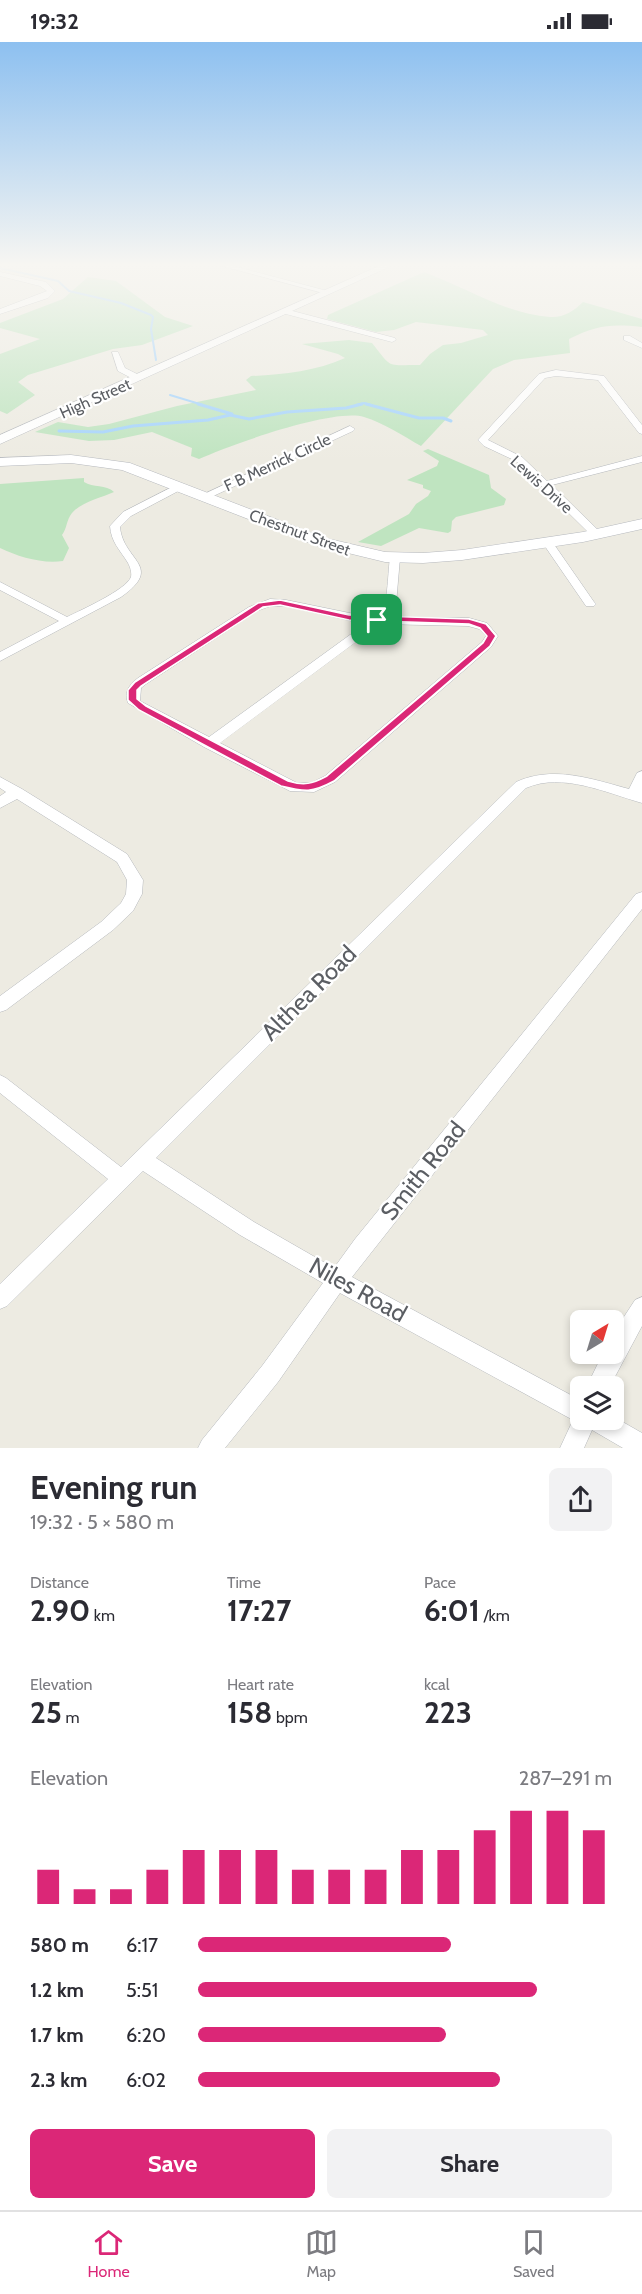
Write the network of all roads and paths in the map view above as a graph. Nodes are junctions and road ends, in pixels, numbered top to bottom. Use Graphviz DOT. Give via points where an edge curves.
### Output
graph roads {
  1 [pos="240,332"];
  2 [pos="361,332"];
  3 [pos="629,339"];
  4 [pos="392,340"];
  5 [pos="642,344"];
  6 [pos="115,354"];
  7 [pos="138,378"];
  8 [pos="350,429"];
  9 [pos="642,431"];
  10 [pos="0,440"];
  11 [pos="642,459"];
  12 [pos="0,462"];
  13 [pos="545,484"];
  14 [pos="180,486"];
  15 [pos="205,496"];
  16 [pos="642,524"];
  17 [pos="596,534"];
  18 [pos="547,542"];
  19 [pos="394,558"];
  20 [pos="0,585"];
  21 [pos="590,604"];
  22 [pos="377,620"];
  23 [pos="67,621"];
  24 [pos="0,657"];
  25 [pos="209,744"];
  26 [pos="642,776"];
  27 [pos="0,782"];
  28 [pos="17,792"];
  29 [pos="638,797"];
  30 [pos="0,803"];
  31 [pos="642,898"];
  32 [pos="0,1005"];
  33 [pos="0,1083"];
  34 [pos="142,1159"];
  35 [pos="122,1179"];
  36 [pos="339,1280"];
  37 [pos="0,1299"];
  38 [pos="642,1307"];
  39 [pos="603,1376"];
  40 [pos="570,1407"];
  41 [pos="580,1430"];
  42 [pos="614,1430"];
  43 [pos="642,1446"];
  44 [pos="210,1448"];
  45 [pos="572,1448"];
  1 -- 7 [label="main road, High Street"];
  2 -- 4 [label="street"];
  3 -- 5 [label="street"];
  6 -- 7 [label="street" via="122,369"];
  7 -- 10 [label="main road, High Street"];
  8 -- 15 [label="street, F B Merrick Circle"];
  9 -- 13 [label="street, Lewis Drive" via="601,378 556,373 542,376 483,440 519,459"];
  11 -- 13 [label="street"];
  12 -- 14 [label="main road, Chestnut Street" via="62,458 105,461"];
  13 -- 17 [label="street, Lewis Drive"];
  14 -- 15 [label="main road, Chestnut Street"];
  14 -- 23 [label="street" via="127,514 115,526 117,539 137,569 130,585"];
  15 -- 19 [label="main road, Chestnut Street" via="320,542"];
  16 -- 17 [label="main road, Chestnut Street"];
  17 -- 18 [label="main road, Chestnut Street"];
  18 -- 19 [label="main road, Chestnut Street" via="448,557"];
  18 -- 21 [label="street"];
  19 -- 22 [label="street" via="390,607"];
  20 -- 23 [label="street"];
  22 -- 25 [label="street"];
  22 -- 25 [label="street" via="280,603 261,604 135,687 132,697 138,706"];
  22 -- 25 [label="street" via="469,622 483,626 492,636 321,785 290,786"];
  23 -- 24 [label="street"];
  26 -- 29 [label="street, Althea Road"];
  27 -- 28 [label="street"];
  28 -- 30 [label="street"];
  28 -- 32 [label="street" via="122,858 130,868 135,887 131,901 115,920"];
  29 -- 34 [label="street, Althea Road" via="550,776 532,778 521,785"];
  31 -- 36 [label="street, Smith Road" via="362,1246"];
  33 -- 35 [label="street"];
  34 -- 35 [label="street, Althea Road"];
  34 -- 36 [label="street, Niles Road" via="205,1203"];
  35 -- 37 [label="street, Althea Road"];
  36 -- 40 [label="street, Niles Road"];
  36 -- 44 [label="street, Smith Road"];
  38 -- 39 [label="street"];
  41 -- 45 [label="street"];
  42 -- 43 [label="street"];
}
